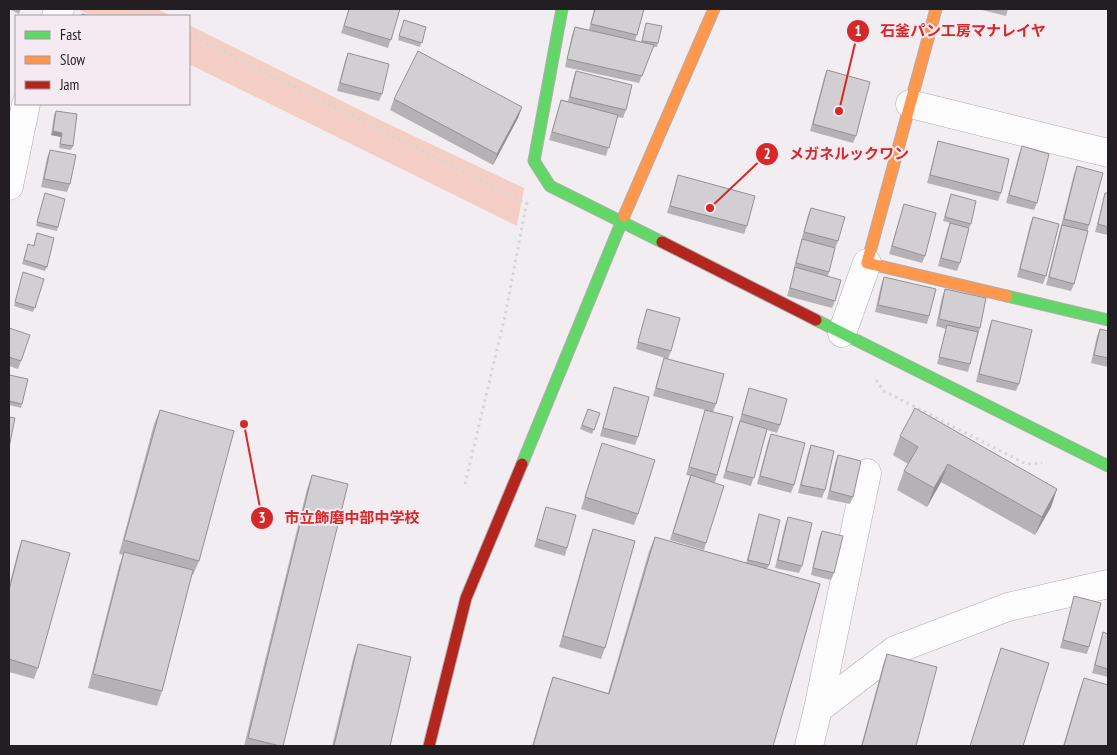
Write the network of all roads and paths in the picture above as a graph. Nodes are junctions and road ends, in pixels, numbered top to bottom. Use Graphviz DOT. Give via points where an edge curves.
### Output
graph roads {
  1 [pos="139,9"];
  2 [pos="562,9"];
  3 [pos="714,9"];
  4 [pos="936,9"];
  5 [pos="152,15"];
  6 [pos="190,34"];
  7 [pos="910,104"];
  8 [pos="26,105"];
  9 [pos="1108,152"];
  10 [pos="534,161"];
  11 [pos="10,169"];
  12 [pos="527,203"];
  13 [pos="535,207"];
  14 [pos="621,222"];
  15 [pos="866,263"];
  16 [pos="1108,320"];
  17 [pos="842,333"];
  18 [pos="1108,466"];
  19 [pos="867,473"];
  20 [pos="465,484"];
  21 [pos="1108,584"];
  22 [pos="818,709"];
  23 [pos="429,746"];
  24 [pos="809,746"];
  1 -- 5 [label="path"];
  2 -- 10 [label="street"];
  3 -- 14 [label="street"];
  4 -- 7 [label="street"];
  6 -- 12 [label="path"];
  7 -- 9 [label="street"];
  7 -- 15 [label="street"];
  8 -- 11 [label="street"];
  10 -- 12 [label="path"];
  10 -- 14 [label="street" via="550,186"];
  12 -- 13 [label="path"];
  12 -- 20 [label="path" via="506,316"];
  14 -- 17 [label="street"];
  14 -- 23 [label="street" via="466,598"];
  15 -- 16 [label="street"];
  15 -- 17 [label="street"];
  17 -- 18 [label="street"];
  19 -- 22 [label="street"];
  21 -- 22 [label="street" via="1008,607 895,650"];
  22 -- 24 [label="street"];
}
